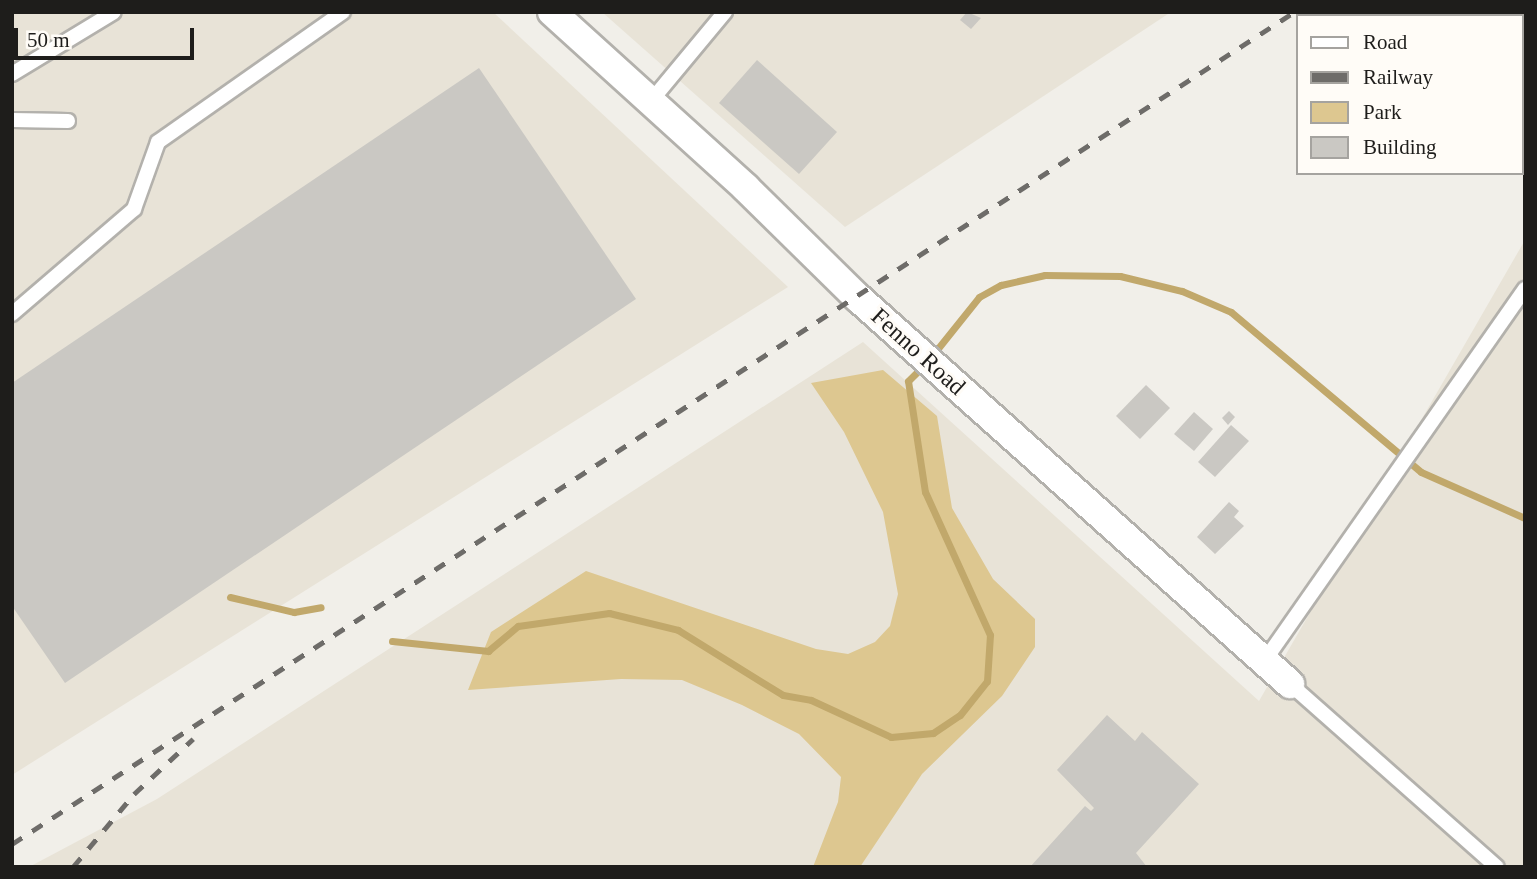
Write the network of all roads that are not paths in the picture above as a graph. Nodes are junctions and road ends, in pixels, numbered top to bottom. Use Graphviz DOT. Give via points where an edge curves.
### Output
graph roads {
  1 [pos="114,12"];
  2 [pos="342,12"];
  3 [pos="552,12"];
  4 [pos="725,12"];
  5 [pos="12,75"];
  6 [pos="651,102"];
  7 [pos="12,120"];
  8 [pos="68,121"];
  9 [pos="1525,289"];
  10 [pos="12,314"];
  11 [pos="1265,660"];
  12 [pos="1290,684"];
  13 [pos="1497,867"];
  1 -- 5 [label="lane"];
  2 -- 10 [label="lane" via="158,142 134,209"];
  3 -- 6 [label="street, Fenno Road"];
  4 -- 6 [label="lane"];
  6 -- 11 [label="street, Fenno Road" via="857,298"];
  7 -- 8 [label="lane"];
  9 -- 11 [label="lane"];
  11 -- 12 [label="street, Fenno Road"];
  12 -- 13 [label="lane"];
}
